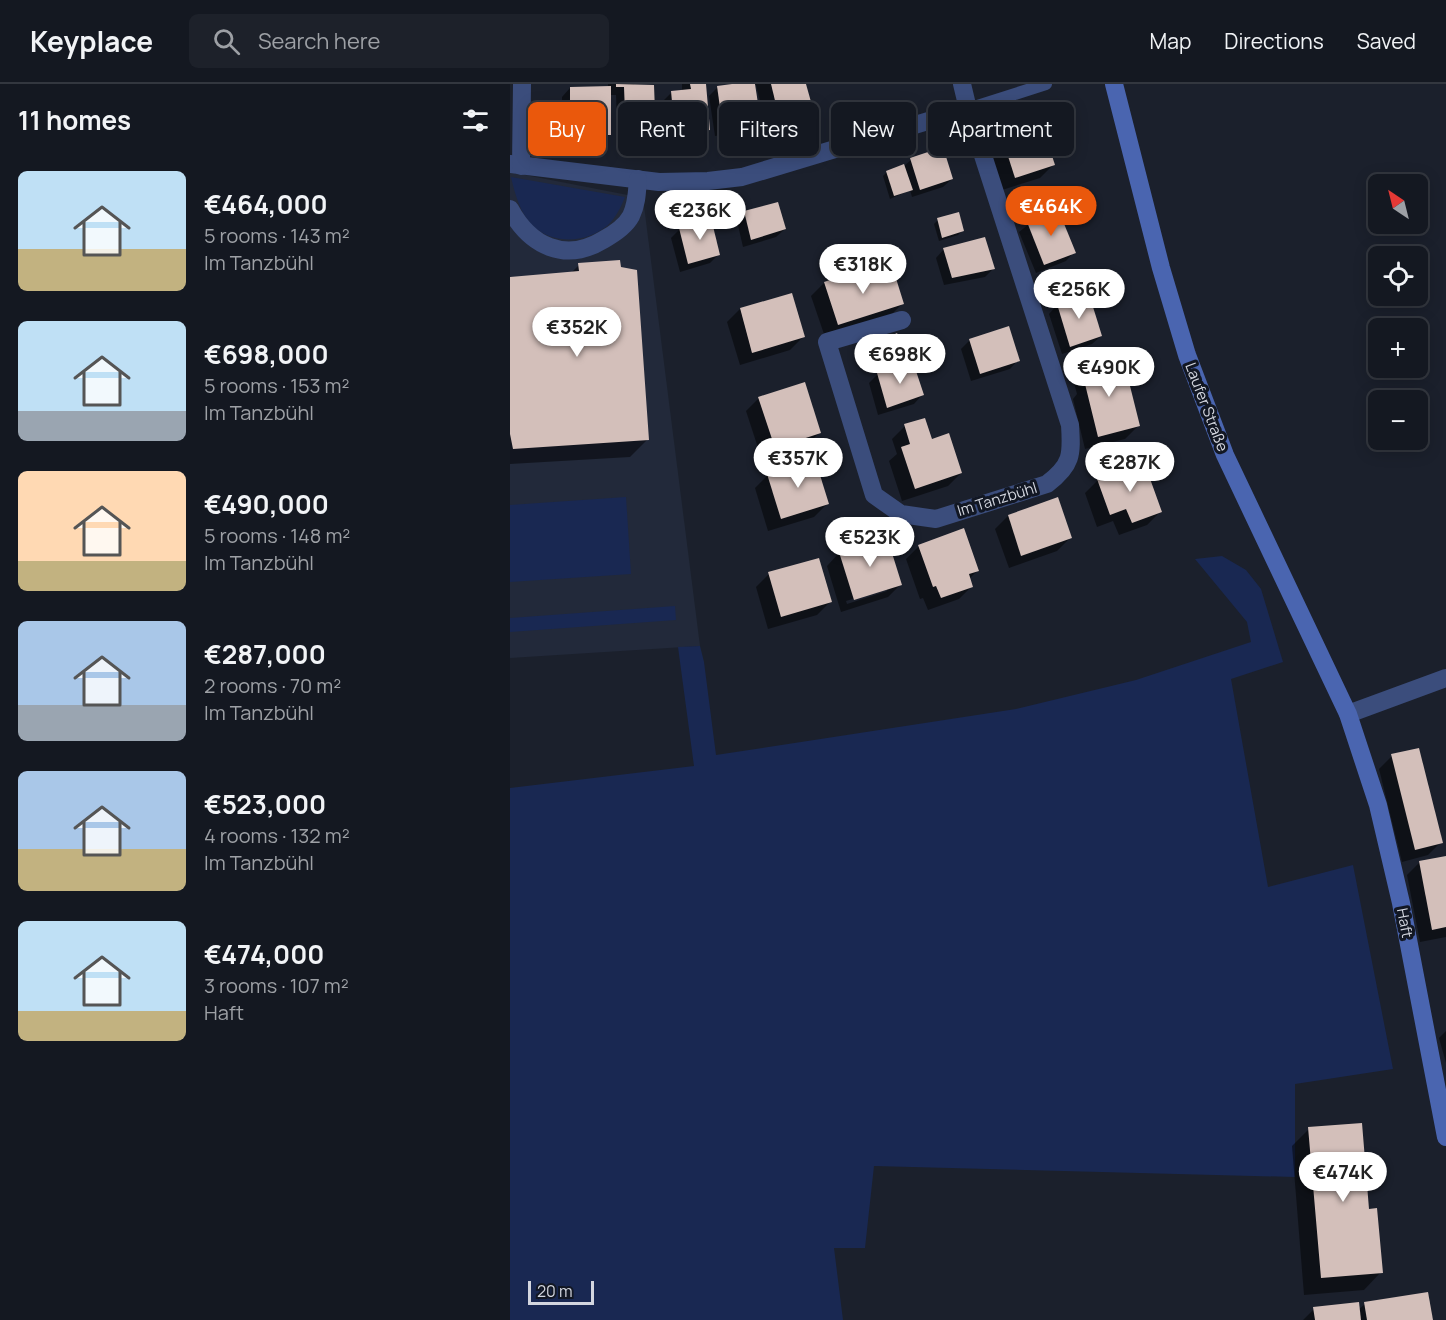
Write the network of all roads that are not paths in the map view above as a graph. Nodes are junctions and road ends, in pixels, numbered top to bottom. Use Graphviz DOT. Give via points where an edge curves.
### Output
graph roads {
  1 [pos="522,84"];
  2 [pos="962,84"];
  3 [pos="1046,84"];
  4 [pos="1114,84"];
  5 [pos="966,102"];
  6 [pos="990,102"];
  7 [pos="928,121"];
  8 [pos="983,156"];
  9 [pos="516,165"];
  10 [pos="638,179"];
  11 [pos="510,209"];
  12 [pos="902,320"];
  13 [pos="1446,678"];
  14 [pos="1348,714"];
  15 [pos="1446,1137"];
  1 -- 9 [label="street"];
  2 -- 5 [label="street, Im Tanzbühl"];
  3 -- 6 [label="lane"];
  4 -- 14 [label="main road, Laufer Straße" via="1187,355 1225,455"];
  7 -- 10 [label="street" via="742,177 659,182"];
  8 -- 12 [label="street, Im Tanzbühl" via="1070,425 1072,451 1061,473 1047,484 936,519 901,514 874,495 827,342"];
  9 -- 10 [label="street"];
  10 -- 11 [label="street" via="630,216 617,233 594,246 571,251 549,248 532,238"];
  13 -- 14 [label="street"];
  14 -- 15 [label="main road, Haft" via="1378,805 1401,903"];
}
